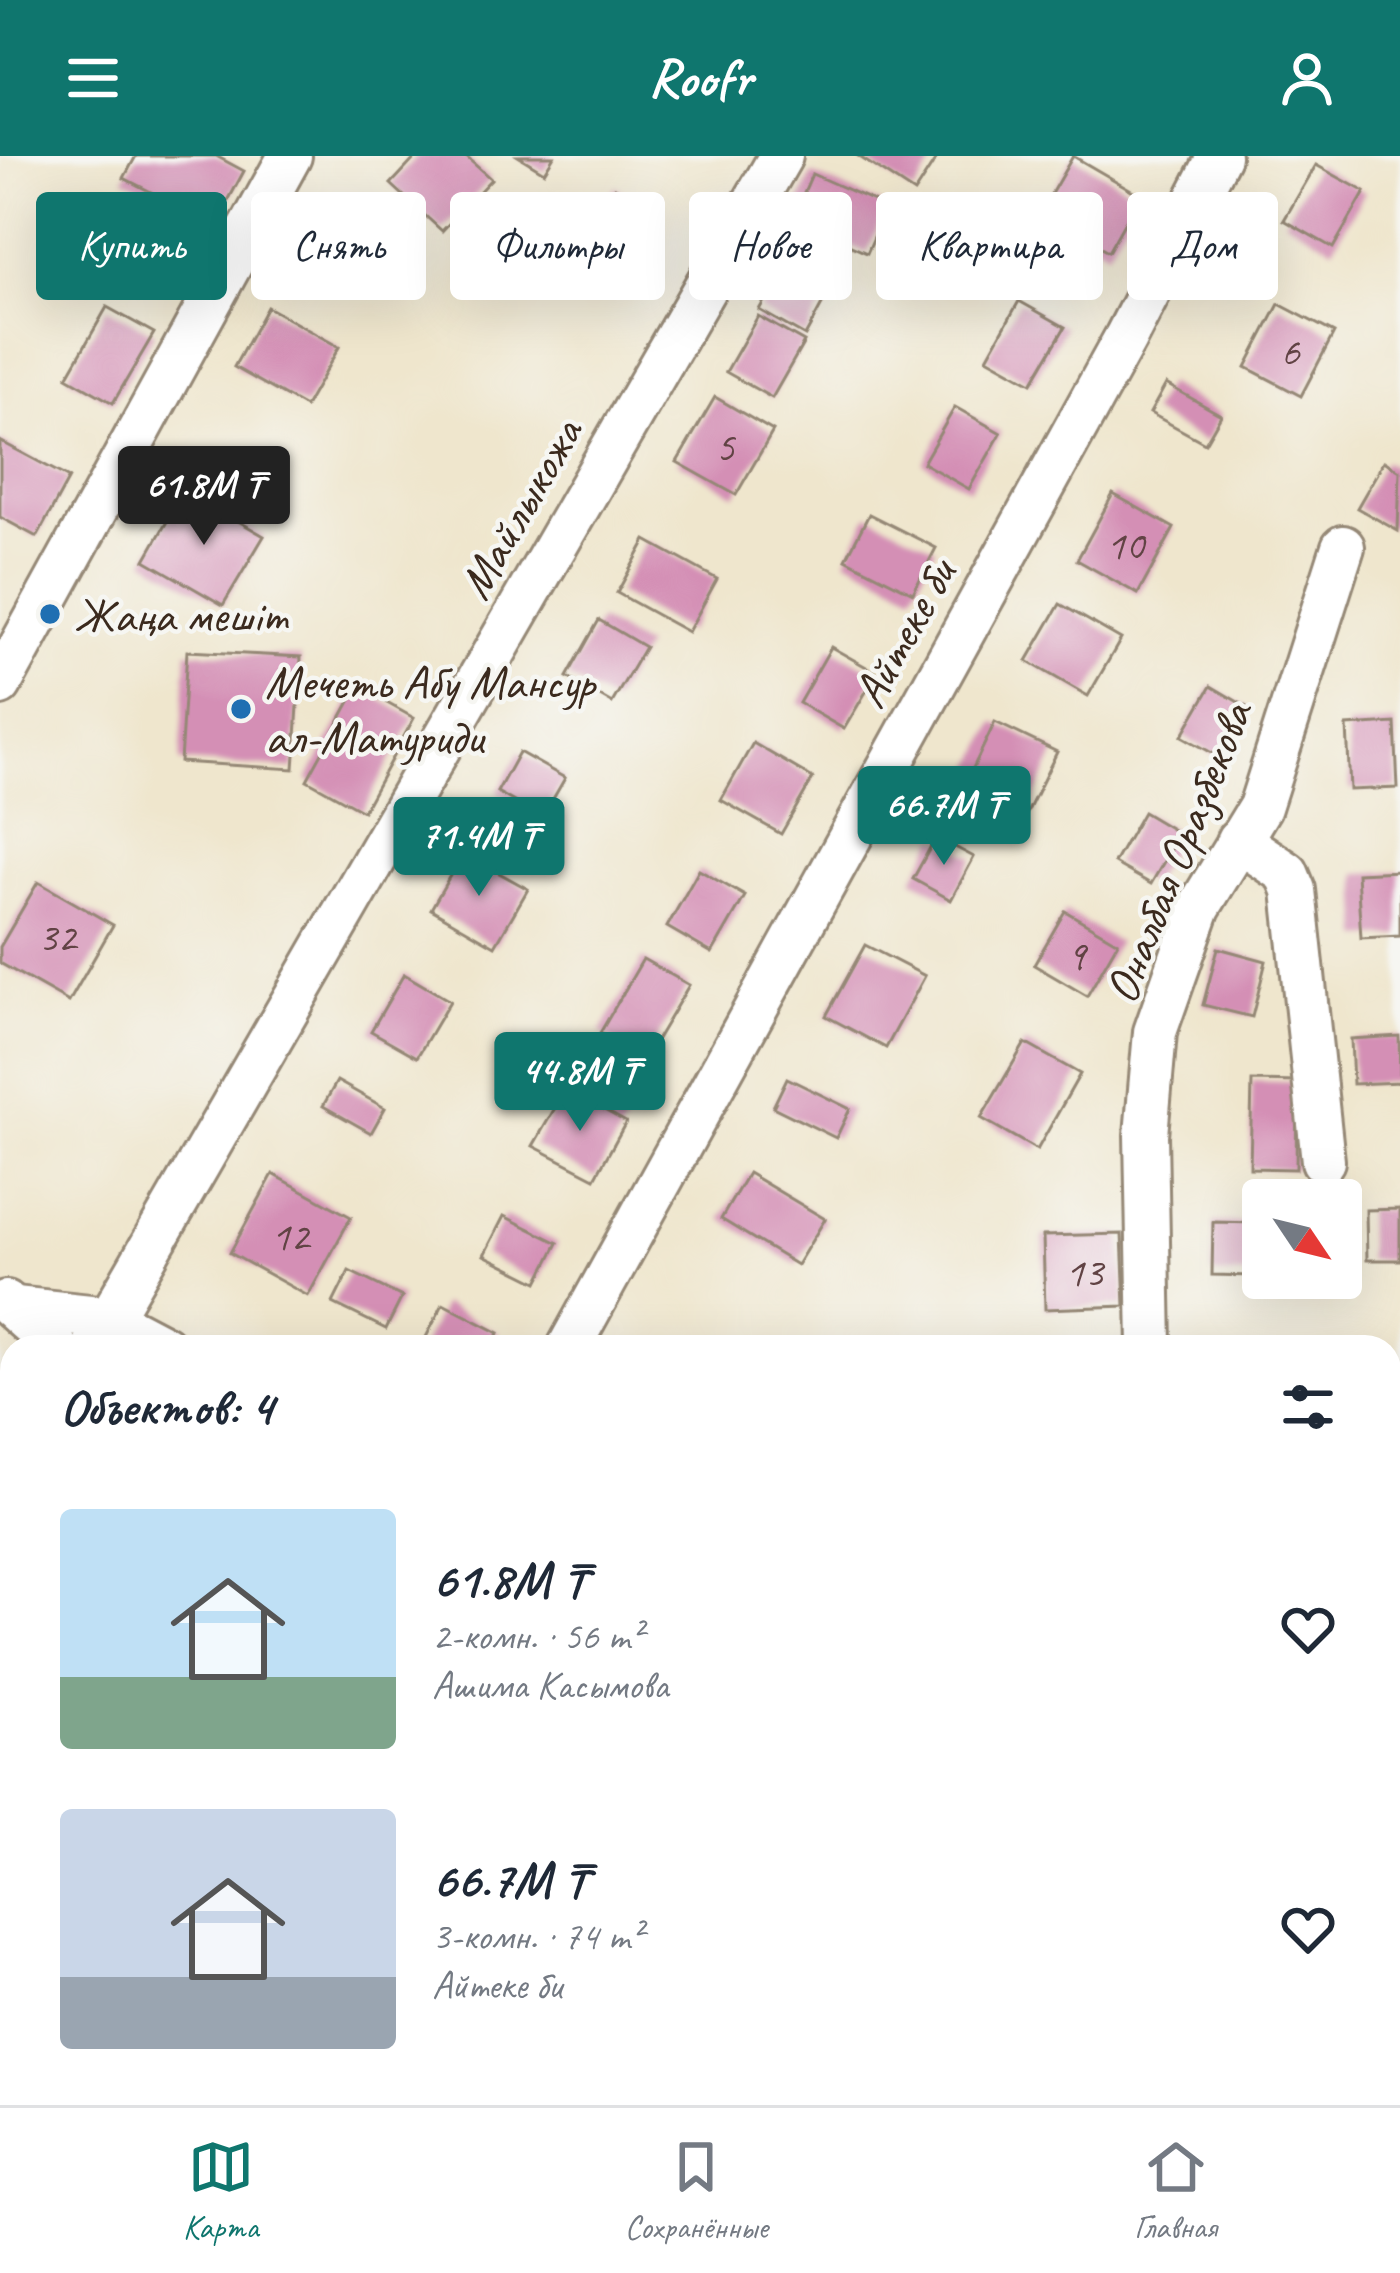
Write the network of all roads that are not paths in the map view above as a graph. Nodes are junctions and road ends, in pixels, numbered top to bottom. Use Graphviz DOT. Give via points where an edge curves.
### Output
graph roads {
  1 [pos="290,156"];
  2 [pos="781,156"];
  3 [pos="1220,156"];
  4 [pos="1343,547"];
  5 [pos="0,684"];
  6 [pos="1238,840"];
  7 [pos="1323,1161"];
  8 [pos="8,1303"];
  9 [pos="101,1332"];
  10 [pos="43,1335"];
  11 [pos="576,1335"];
  12 [pos="1150,1335"];
  1 -- 5 [label="street"];
  2 -- 9 [label="street, Майлыкожа"];
  3 -- 11 [label="street, Айтеке би"];
  4 -- 6 [label="street, Оналбая Оразбекова" via="1260,807"];
  6 -- 7 [label="street" via="1287,873 1294,890"];
  6 -- 12 [label="street, Оналбая Оразбекова" via="1199,907 1155,1032 1146,1135"];
  8 -- 9 [label="street"];
  8 -- 10 [label="street"];
}
